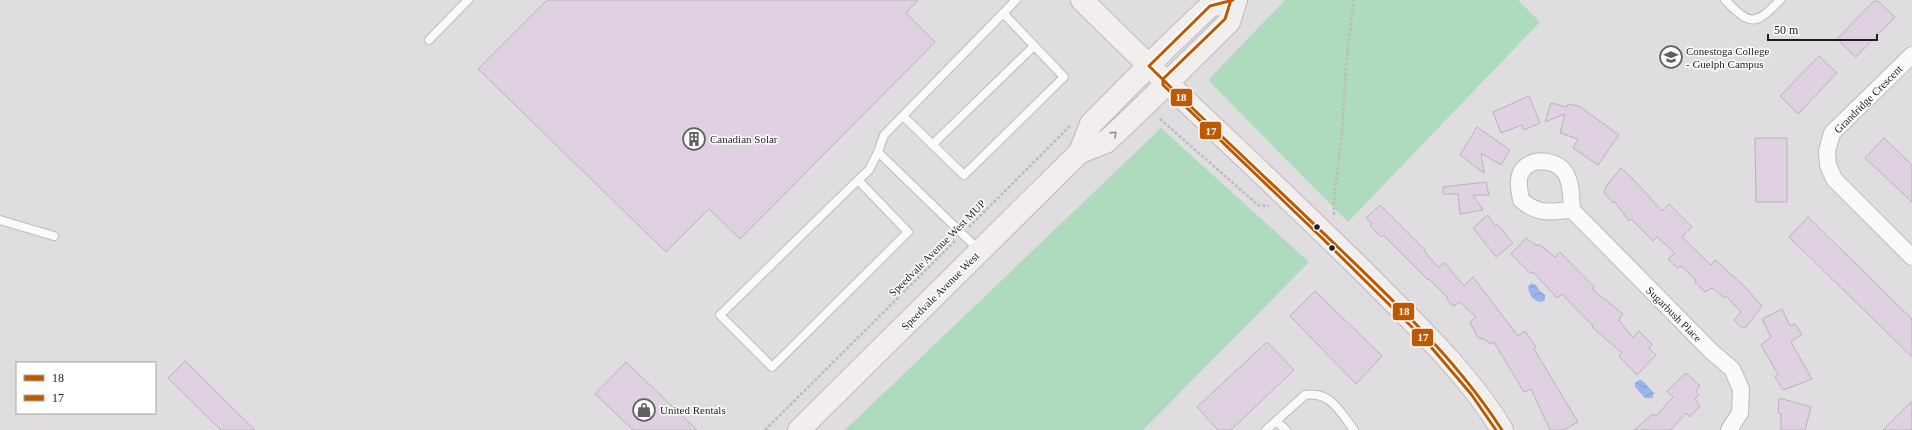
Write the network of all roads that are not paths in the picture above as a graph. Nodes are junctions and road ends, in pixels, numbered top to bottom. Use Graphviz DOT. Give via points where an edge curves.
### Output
graph roads {
  1 [pos="468,0"];
  2 [pos="1016,0"];
  3 [pos="1082,0"];
  4 [pos="1232,0"];
  5 [pos="1236,0"];
  6 [pos="1725,0"];
  7 [pos="1780,0"];
  8 [pos="1003,13"];
  9 [pos="429,40"];
  10 [pos="1034,46"];
  11 [pos="1912,55"];
  12 [pos="1149,66"];
  13 [pos="1166,83"];
  14 [pos="903,116"];
  15 [pos="932,145"];
  16 [pos="878,152"];
  17 [pos="1080,152"];
  18 [pos="858,180"];
  19 [pos="1572,210"];
  20 [pos="0,220"];
  21 [pos="54,236"];
  22 [pos="980,251"];
  23 [pos="1912,257"];
  24 [pos="1276,421"];
  25 [pos="799,430"];
  26 [pos="1266,430"];
  27 [pos="1286,430"];
  28 [pos="1354,430"];
  29 [pos="1502,430"];
  30 [pos="1729,430"];
  1 -- 9 [label="lane"];
  2 -- 8 [label="lane"];
  3 -- 12 [label="main road"];
  4 -- 12 [label="main road, Speedvale Avenue West" via="1210,6"];
  5 -- 13 [label="main road, Speedvale Avenue West" via="1229,22"];
  6 -- 7 [label="lane" via="1747,20 1756,19 1768,12"];
  8 -- 10 [label="lane"];
  8 -- 14 [label="lane"];
  10 -- 15 [label="lane"];
  10 -- 15 [label="lane" via="1064,76 964,175"];
  11 -- 23 [label="street, Grandridge Crescent" via="1832,133 1827,151 1828,165 1834,179"];
  12 -- 13 [label="main road"];
  12 -- 17 [label="main road, Speedvale Avenue West" via="1091,124"];
  17 -- 13 [label="main road, Speedvale Avenue West, one-way" via="1106,142"];
  13 -- 29 [label="main road" via="1402,311 1465,379"];
  14 -- 15 [label="lane"];
  14 -- 16 [label="lane" via="884,135"];
  16 -- 18 [label="lane" via="869,170"];
  16 -- 22 [label="lane"];
  17 -- 22 [label="main road, Speedvale Avenue West"];
  18 -- 18 [label="lane" via="720,315 772,367 908,232"];
  19 -- 30 [label="street, Sugarbush Place" via="1711,351 1732,369 1741,389 1740,413"];
  20 -- 21 [label="lane"];
  22 -- 25 [label="main road, Speedvale Avenue West"];
  24 -- 26 [label="lane"];
  24 -- 27 [label="lane"];
  24 -- 28 [label="lane" via="1306,395 1321,394 1328,398"];
}
